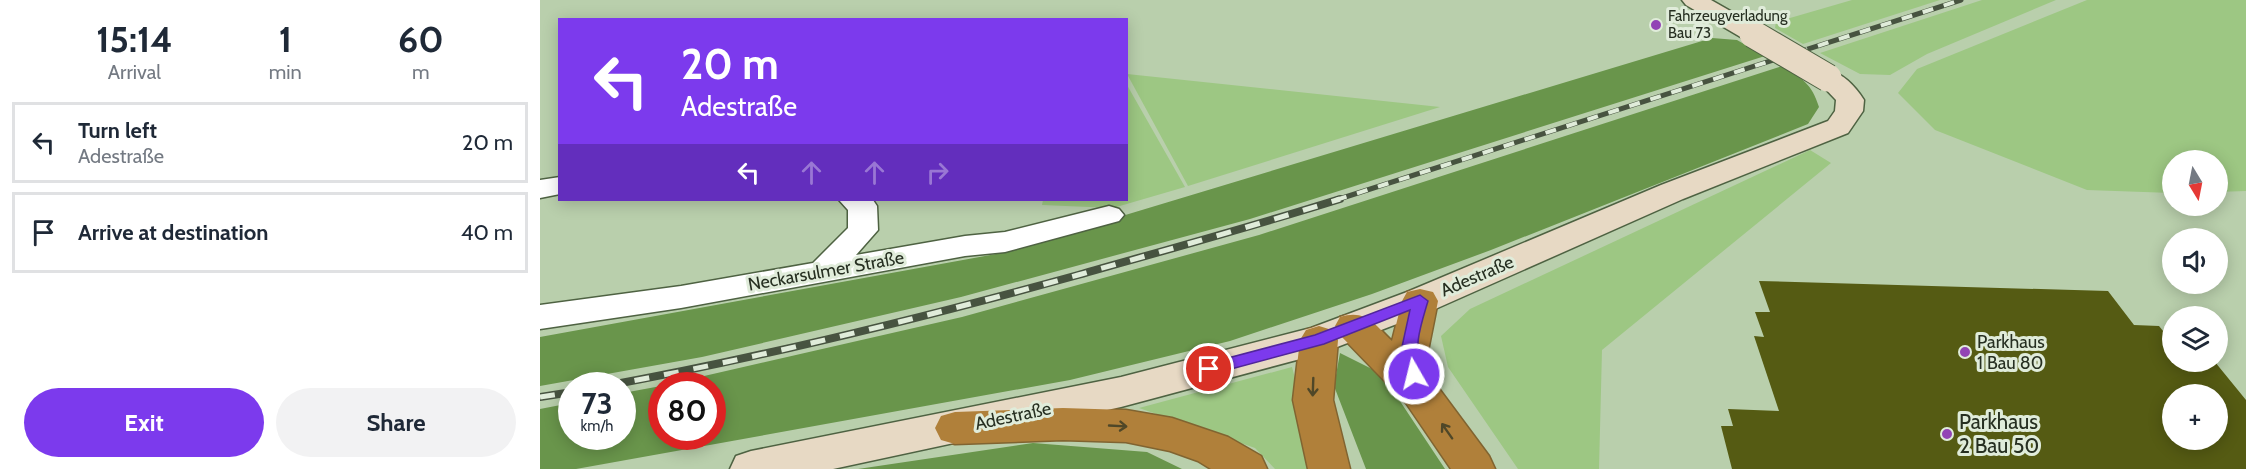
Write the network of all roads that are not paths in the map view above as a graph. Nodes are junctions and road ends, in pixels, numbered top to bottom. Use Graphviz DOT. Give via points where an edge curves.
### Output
graph roads {
  1 [pos="1694,0"];
  2 [pos="558,185"];
  3 [pos="540,189"];
  4 [pos="855,201"];
  5 [pos="1109,215"];
  6 [pos="823,271"];
  7 [pos="1420,301"];
  8 [pos="540,317"];
  9 [pos="1336,333"];
  10 [pos="1420,392"];
  11 [pos="955,428"];
  12 [pos="751,469"];
  13 [pos="1246,469"];
  14 [pos="1329,469"];
  15 [pos="1474,469"];
  1 -- 7 [label="main road, Adestraße, bridge" via="1828,78 1847,94 1852,104 1850,113 1838,127 1672,192"];
  2 -- 3 [label="street"];
  4 -- 6 [label="street" via="863,206 863,230"];
  5 -- 6 [label="street, Neckarsulmer Straße" via="1005,242"];
  6 -- 8 [label="street, Neckarsulmer Straße"];
  7 -- 9 [label="main road, Adestraße"];
  7 -- 10 [label="highway" via="1408,356"];
  9 -- 10 [label="highway"];
  9 -- 11 [label="main road, Adestraße" via="1121,392"];
  9 -- 14 [label="highway, one-way" via="1313,400"];
  15 -- 10 [label="highway, one-way"];
  11 -- 12 [label="main road, Adestraße"];
  11 -- 13 [label="highway, one-way" via="1126,426 1213,448"];
}
